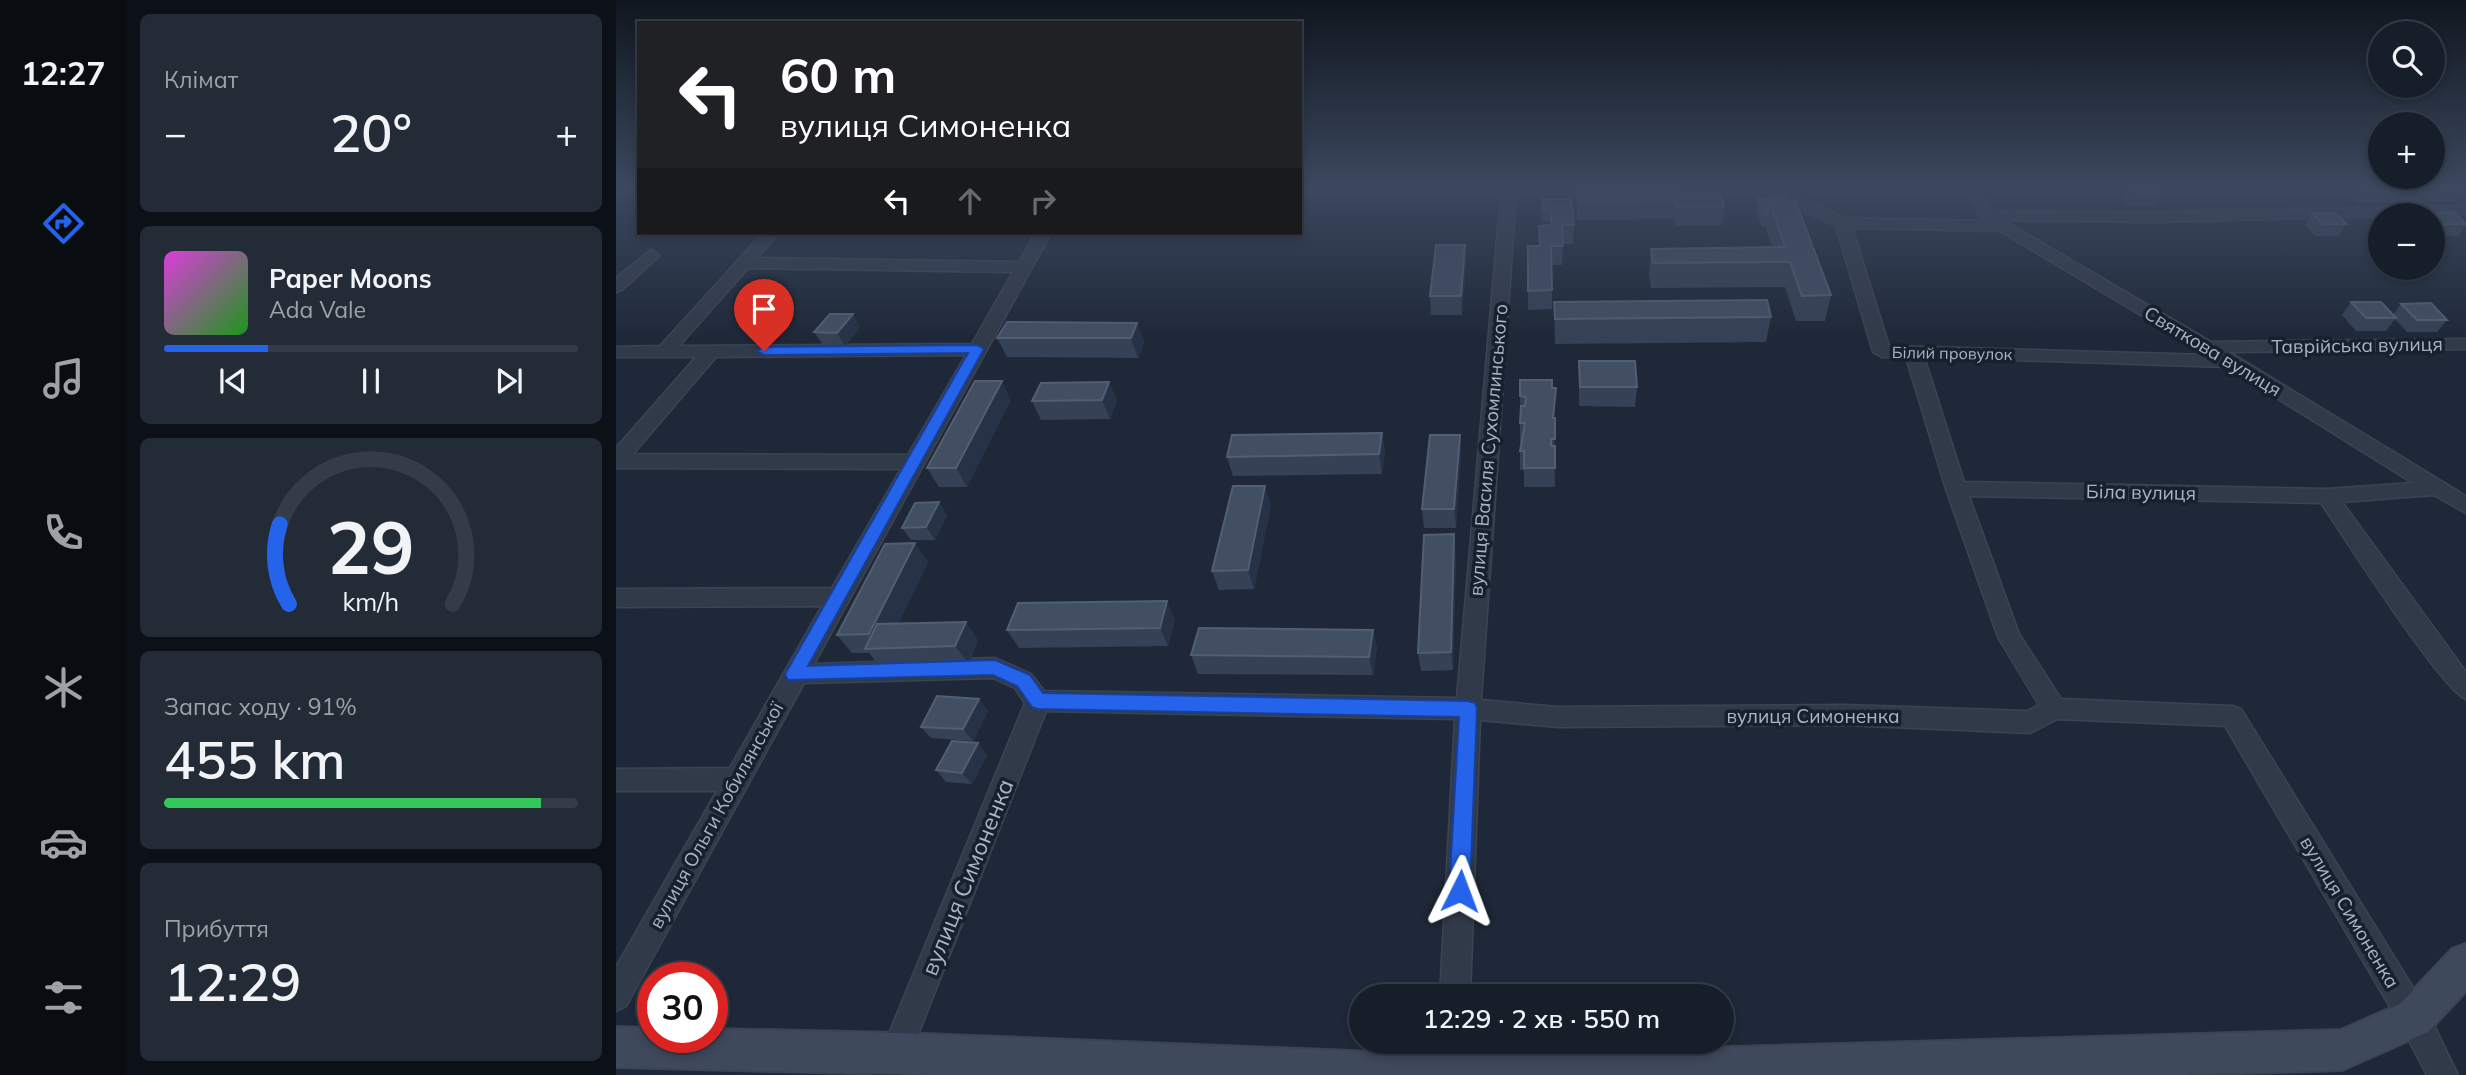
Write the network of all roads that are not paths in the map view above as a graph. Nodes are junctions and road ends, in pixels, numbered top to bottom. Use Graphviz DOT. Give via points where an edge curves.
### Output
graph roads {
  1 [pos="766,238"];
  2 [pos="1040,238"];
  3 [pos="1505,238"];
  4 [pos="1848,238"];
  5 [pos="2024,238"];
  6 [pos="651,255"];
  7 [pos="744,263"];
  8 [pos="1023,267"];
  9 [pos="616,287"];
  10 [pos="2466,344"];
  11 [pos="2207,347"];
  12 [pos="977,349"];
  13 [pos="665,351"];
  14 [pos="711,351"];
  15 [pos="1913,351"];
  16 [pos="616,352"];
  17 [pos="2231,361"];
  18 [pos="2383,455"];
  19 [pos="616,461"];
  20 [pos="914,462"];
  21 [pos="2438,488"];
  22 [pos="1956,489"];
  23 [pos="2378,492"];
  24 [pos="2327,496"];
  25 [pos="2466,506"];
  26 [pos="838,597"];
  27 [pos="616,598"];
  28 [pos="794,674"];
  29 [pos="2466,690"];
  30 [pos="1038,701"];
  31 [pos="1468,709"];
  32 [pos="2054,709"];
  33 [pos="734,779"];
  34 [pos="616,780"];
  35 [pos="2466,963"];
  36 [pos="1456,984"];
  37 [pos="616,996"];
  38 [pos="2414,1018"];
  39 [pos="616,1047"];
  40 [pos="1452,1054"];
  41 [pos="891,1064"];
  42 [pos="1451,1075"];
  43 [pos="2444,1075"];
  1 -- 7 [label="street"];
  2 -- 8 [label="street, вулиця Ольги Кобилянської"];
  3 -- 31 [label="street, вулиця Василя Сухомлинського"];
  4 -- 15 [label="street, Білий провулок" via="1882,352"];
  5 -- 11 [label="street, Святкова вулиця"];
  6 -- 9 [label="street"];
  7 -- 8 [label="street"];
  7 -- 13 [label="street"];
  8 -- 12 [label="street, вулиця Ольги Кобилянської"];
  10 -- 11 [label="street, Таврійська вулиця"];
  11 -- 17 [label="street, Святкова вулиця"];
  12 -- 14 [label="street"];
  12 -- 20 [label="street, вулиця Ольги Кобилянської"];
  13 -- 14 [label="street"];
  13 -- 16 [label="street"];
  14 -- 19 [label="street"];
  15 -- 17 [label="street, Білий провулок"];
  15 -- 22 [label="street"];
  17 -- 18 [label="street, Святкова вулиця"];
  18 -- 21 [label="street, Святкова вулиця"];
  18 -- 23 [label="street"];
  19 -- 20 [label="street"];
  20 -- 26 [label="street, вулиця Ольги Кобилянської"];
  21 -- 23 [label="street, Біла вулиця"];
  21 -- 25 [label="street, Святкова вулиця"];
  22 -- 24 [label="street, Біла вулиця"];
  22 -- 32 [label="street" via="2009,638"];
  23 -- 24 [label="street, Біла вулиця"];
  24 -- 29 [label="street"];
  26 -- 27 [label="street"];
  26 -- 28 [label="street, вулиця Ольги Кобилянської"];
  28 -- 30 [label="street" via="995,668 1023,681"];
  28 -- 33 [label="street, вулиця Ольги Кобилянської"];
  30 -- 31 [label="street, вулиця Симоненка"];
  30 -- 41 [label="street, вулиця Симоненка"];
  31 -- 32 [label="street, вулиця Симоненка" via="1558,717 1845,715 2031,722"];
  31 -- 36 [label="street, вулиця Василя Сухомлинського"];
  32 -- 38 [label="street, вулиця Симоненка" via="2232,716"];
  33 -- 34 [label="street"];
  33 -- 37 [label="street, вулиця Ольги Кобилянської"];
  35 -- 38 [label="main road"];
  38 -- 42 [label="main road" via="2342,1050"];
  38 -- 43 [label="street"];
  39 -- 41 [label="main road"];
  40 -- 42 [label="street"];
  41 -- 42 [label="main road"];
}
